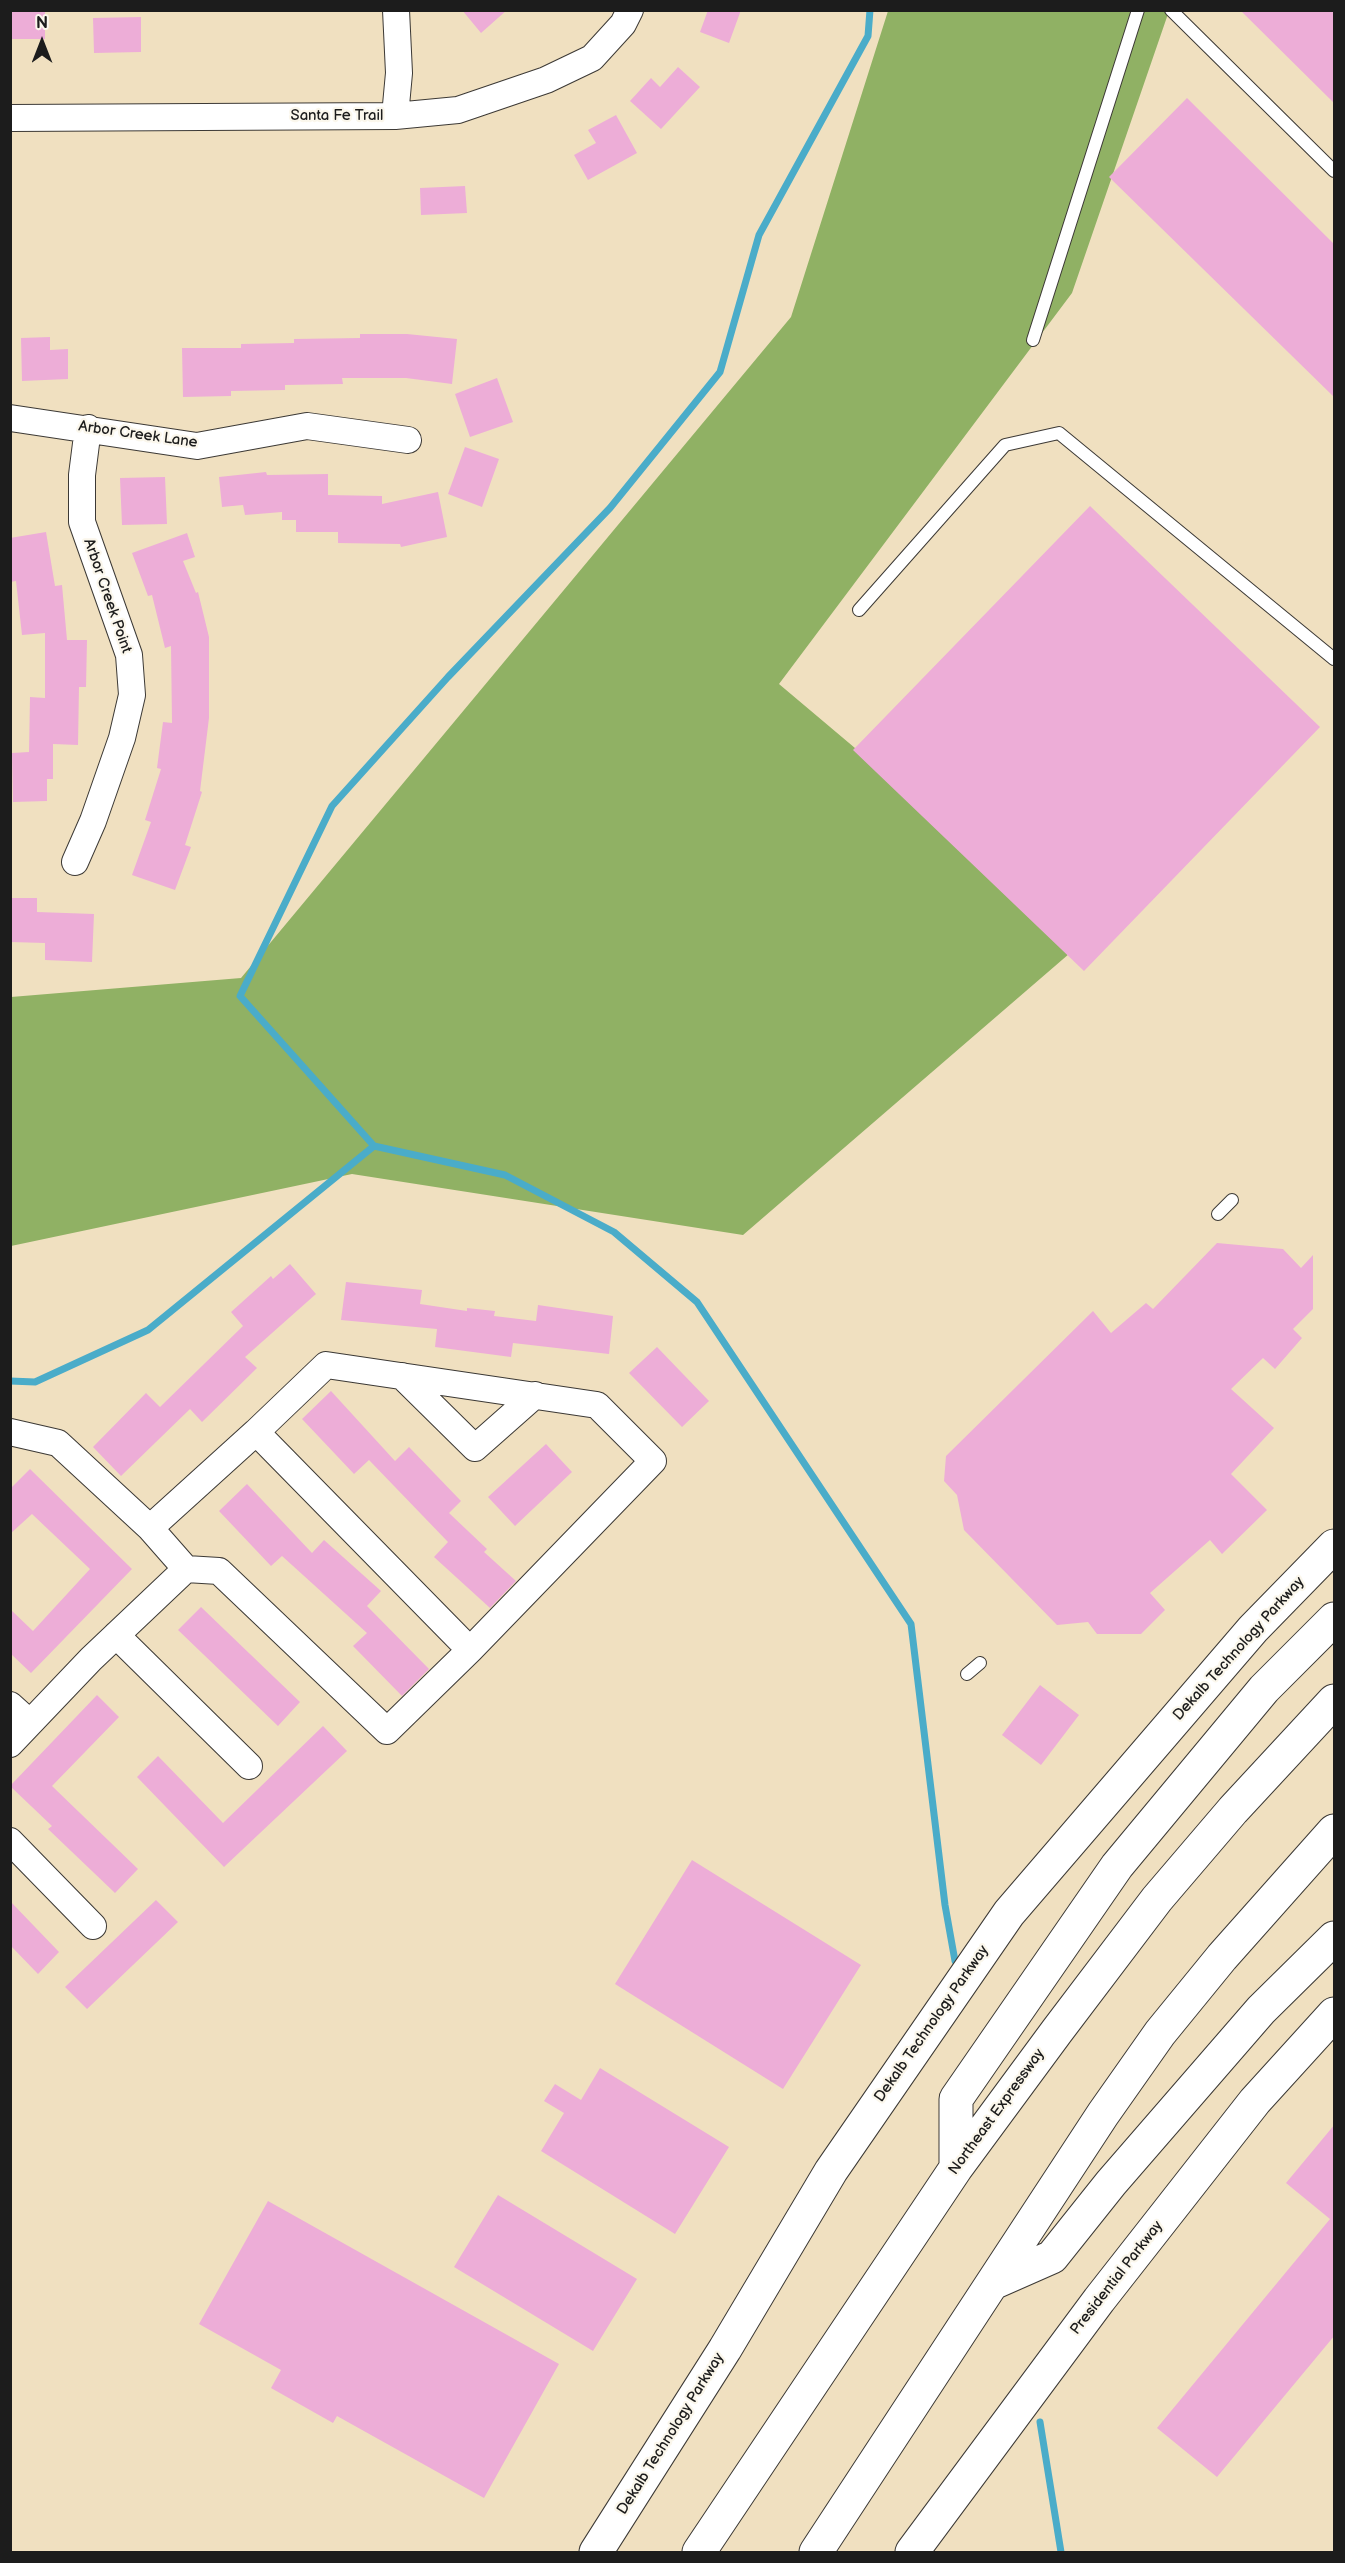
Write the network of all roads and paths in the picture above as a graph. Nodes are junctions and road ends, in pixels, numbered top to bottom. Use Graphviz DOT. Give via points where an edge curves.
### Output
graph roads {
  1 [pos="396,10"];
  2 [pos="630,10"];
  3 [pos="1138,10"];
  4 [pos="1171,10"];
  5 [pos="395,116"];
  6 [pos="10,118"];
  7 [pos="1335,171"];
  8 [pos="1033,340"];
  9 [pos="10,418"];
  10 [pos="88,428"];
  11 [pos="408,440"];
  12 [pos="859,610"];
  13 [pos="1335,658"];
  14 [pos="75,862"];
  15 [pos="1232,1200"];
  16 [pos="1218,1214"];
  17 [pos="402,1376"];
  18 [pos="535,1395"];
  19 [pos="10,1432"];
  20 [pos="256,1432"];
  21 [pos="150,1528"];
  22 [pos="1335,1546"];
  23 [pos="186,1569"];
  24 [pos="1335,1619"];
  25 [pos="116,1635"];
  26 [pos="471,1650"];
  27 [pos="980,1663"];
  28 [pos="967,1674"];
  29 [pos="1335,1701"];
  30 [pos="10,1705"];
  31 [pos="30,1724"];
  32 [pos="10,1744"];
  33 [pos="249,1767"];
  34 [pos="1335,1831"];
  35 [pos="10,1841"];
  36 [pos="93,1926"];
  37 [pos="1335,1938"];
  38 [pos="1335,2014"];
  39 [pos="956,2168"];
  40 [pos="993,2283"];
  41 [pos="596,2553"];
  42 [pos="699,2553"];
  43 [pos="816,2553"];
  44 [pos="912,2553"];
  1 -- 5 [label="street" via="399,73"];
  2 -- 5 [label="street, Santa Fe Trail" via="623,24 592,58 546,80 458,110"];
  3 -- 8 [label="lane"];
  4 -- 7 [label="lane"];
  5 -- 6 [label="street, Santa Fe Trail"];
  9 -- 10 [label="street, Arbor Creek Lane"];
  10 -- 11 [label="street, Arbor Creek Lane" via="197,446 307,426"];
  10 -- 14 [label="street, Arbor Creek Point" via="82,522 129,655 132,695 122,738"];
  12 -- 13 [label="lane" via="1005,445 1059,433"];
  15 -- 16 [label="lane"];
  17 -- 18 [label="street"];
  17 -- 18 [label="street" via="475,1448"];
  17 -- 20 [label="street" via="326,1365"];
  18 -- 26 [label="street" via="597,1405 653,1461"];
  19 -- 21 [label="street" via="58,1443"];
  20 -- 21 [label="street"];
  20 -- 26 [label="street"];
  21 -- 23 [label="street"];
  22 -- 41 [label="main road, Dekalb Technology Parkway" via="1253,1629 1009,1913 831,2171"];
  23 -- 25 [label="street"];
  23 -- 26 [label="street" via="219,1570 387,1731"];
  24 -- 39 [label="main road" via="1264,1689 1117,1866 956,2099"];
  25 -- 31 [label="street"];
  25 -- 33 [label="street"];
  27 -- 28 [label="lane"];
  29 -- 39 [label="main road, Northeast Expressway" via="1233,1809 1157,1899"];
  30 -- 31 [label="street"];
  31 -- 32 [label="street"];
  34 -- 40 [label="main road" via="1160,2033 1102,2114"];
  35 -- 36 [label="street"];
  37 -- 40 [label="main road" via="1261,2010 1052,2257"];
  38 -- 44 [label="main road, Presidential Parkway" via="1255,2101 1099,2300"];
  39 -- 42 [label="main road, Northeast Expressway"];
  40 -- 43 [label="main road"];
}
